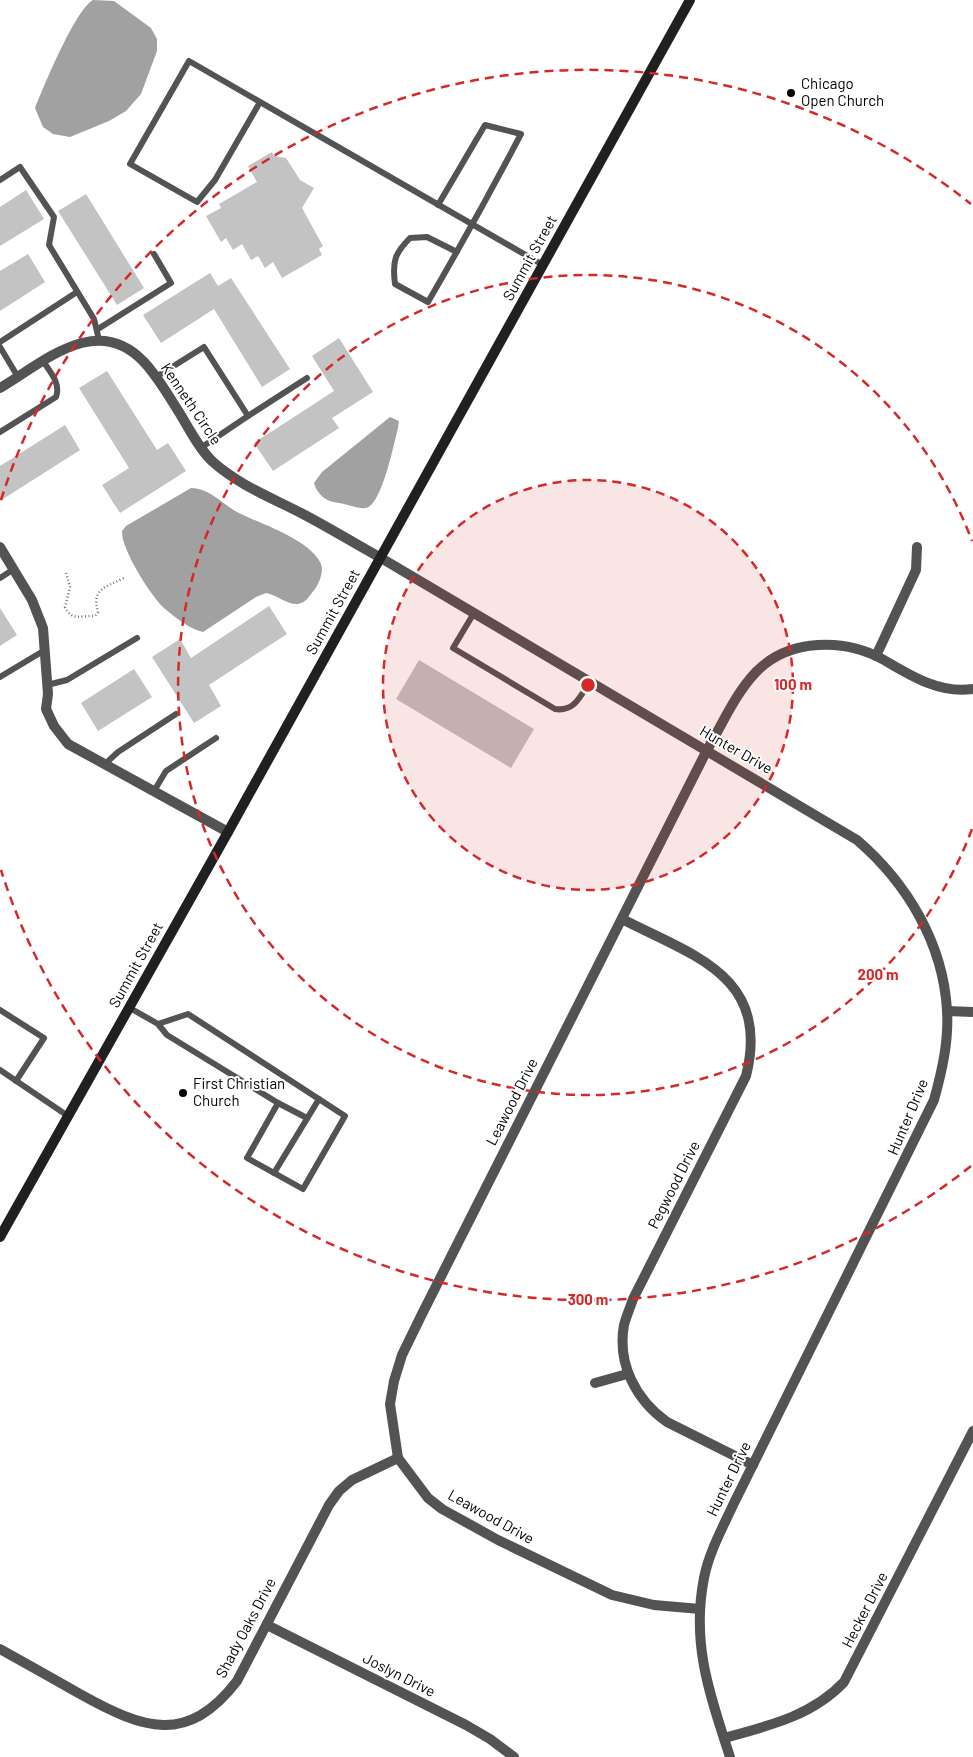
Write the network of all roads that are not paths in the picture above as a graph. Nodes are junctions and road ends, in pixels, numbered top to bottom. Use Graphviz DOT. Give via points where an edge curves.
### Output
graph roads {
  1 [pos="690,0"];
  2 [pos="260,102"];
  3 [pos="0,180"];
  4 [pos="438,205"];
  5 [pos="473,225"];
  6 [pos="457,252"];
  7 [pos="154,254"];
  8 [pos="543,265"];
  9 [pos="77,292"];
  10 [pos="99,334"];
  11 [pos="0,342"];
  12 [pos="0,347"];
  13 [pos="43,361"];
  14 [pos="156,376"];
  15 [pos="18,377"];
  16 [pos="307,378"];
  17 [pos="0,388"];
  18 [pos="248,416"];
  19 [pos="0,432"];
  20 [pos="202,448"];
  21 [pos="0,547"];
  22 [pos="917,547"];
  23 [pos="380,558"];
  24 [pos="14,568"];
  25 [pos="0,578"];
  26 [pos="474,613"];
  27 [pos="137,638"];
  28 [pos="45,650"];
  29 [pos="876,656"];
  30 [pos="0,677"];
  31 [pos="589,683"];
  32 [pos="48,685"];
  33 [pos="973,689"];
  34 [pos="176,714"];
  35 [pos="216,738"];
  36 [pos="708,750"];
  37 [pos="105,764"];
  38 [pos="154,791"];
  39 [pos="228,832"];
  40 [pos="622,919"];
  41 [pos="130,1008"];
  42 [pos="0,1010"];
  43 [pos="947,1010"];
  44 [pos="973,1012"];
  45 [pos="158,1024"];
  46 [pos="0,1070"];
  47 [pos="16,1081"];
  48 [pos="319,1099"];
  49 [pos="278,1103"];
  50 [pos="68,1116"];
  51 [pos="307,1118"];
  52 [pos="274,1173"];
  53 [pos="0,1237"];
  54 [pos="627,1374"];
  55 [pos="595,1382"];
  56 [pos="973,1431"];
  57 [pos="398,1458"];
  58 [pos="753,1465"];
  59 [pos="700,1609"];
  60 [pos="266,1625"];
  61 [pos="0,1649"];
  62 [pos="724,1738"];
  63 [pos="514,1757"];
  64 [pos="730,1757"];
  1 -- 8 [label="main road, Summit Street"];
  2 -- 2 [label="lane" via="189,61 130,164 196,202 215,180"];
  2 -- 4 [label="lane"];
  3 -- 9 [label="lane" via="20,167 54,217 49,245"];
  4 -- 5 [label="lane"];
  4 -- 5 [label="lane" via="484,124 521,134"];
  5 -- 6 [label="lane"];
  5 -- 8 [label="lane"];
  6 -- 6 [label="lane" via="427,237 410,238 397,251 393,269 395,284 428,302"];
  7 -- 10 [label="lane" via="171,283"];
  8 -- 23 [label="main road, Summit Street"];
  9 -- 10 [label="lane"];
  9 -- 11 [label="lane"];
  10 -- 13 [label="street, Kenneth Circle" via="64,348"];
  10 -- 14 [label="street, Kenneth Circle" via="131,351"];
  12 -- 15 [label="lane"];
  13 -- 15 [label="street, Kenneth Circle"];
  13 -- 19 [label="lane" via="56,382 56,397"];
  14 -- 18 [label="lane" via="204,347"];
  14 -- 20 [label="street, Kenneth Circle"];
  15 -- 17 [label="street, Kenneth Circle"];
  16 -- 18 [label="lane"];
  18 -- 20 [label="lane"];
  20 -- 23 [label="street, Kenneth Circle" via="236,481"];
  21 -- 24 [label="street"];
  22 -- 29 [label="street" via="916,570"];
  23 -- 26 [label="street, Hunter Drive"];
  23 -- 39 [label="main road, Summit Street"];
  24 -- 25 [label="lane"];
  24 -- 28 [label="street" via="38,614"];
  26 -- 31 [label="street, Hunter Drive"];
  26 -- 31 [label="lane" via="454,648 555,709 571,708"];
  27 -- 32 [label="lane" via="67,680"];
  28 -- 30 [label="lane"];
  28 -- 32 [label="street"];
  29 -- 33 [label="street, Leawood Drive" via="929,684 945,689"];
  29 -- 36 [label="street, Leawood Drive" via="836,644 797,649 775,658 756,672"];
  31 -- 36 [label="street, Hunter Drive"];
  32 -- 37 [label="street" via="46,709 54,726 68,744"];
  34 -- 37 [label="lane"];
  35 -- 38 [label="lane" via="166,771"];
  36 -- 40 [label="street, Leawood Drive"];
  36 -- 43 [label="street, Hunter Drive" via="857,840 887,869 911,900 930,937 943,980"];
  37 -- 38 [label="street"];
  38 -- 39 [label="street"];
  39 -- 41 [label="main road, Summit Street"];
  40 -- 54 [label="street, Pegwood Drive" via="711,965 736,990 746,1009 751,1029 751,1054 746,1076 633,1300 624,1325"];
  40 -- 57 [label="street, Leawood Drive" via="402,1355 390,1404"];
  41 -- 45 [label="lane"];
  41 -- 50 [label="main road, Summit Street"];
  42 -- 47 [label="lane" via="44,1038"];
  43 -- 44 [label="street"];
  43 -- 58 [label="street, Hunter Drive" via="943,1066 934,1100"];
  45 -- 48 [label="lane" via="188,1014"];
  45 -- 49 [label="lane" via="167,1035"];
  46 -- 47 [label="lane"];
  47 -- 50 [label="lane"];
  48 -- 51 [label="lane"];
  48 -- 52 [label="lane" via="345,1116 303,1189"];
  49 -- 51 [label="lane"];
  49 -- 52 [label="lane" via="247,1158"];
  50 -- 53 [label="main road, Summit Street"];
  51 -- 52 [label="lane"];
  54 -- 55 [label="street"];
  54 -- 58 [label="street, Pegwood Drive" via="654,1413"];
  56 -- 62 [label="street, Hecker Drive" via="844,1682 831,1696 812,1708 762,1728"];
  57 -- 59 [label="street, Leawood Drive" via="413,1481 435,1503 498,1540 612,1595 654,1605"];
  57 -- 60 [label="street, Shady Oaks Drive" via="366,1472 339,1490 316,1526"];
  58 -- 59 [label="street, Hunter Drive" via="716,1541 704,1576"];
  59 -- 62 [label="street, Hunter Drive" via="700,1654"];
  60 -- 61 [label="street, Shady Oaks Drive" via="237,1681 225,1697 208,1711 181,1724 152,1726 122,1717"];
  60 -- 63 [label="street, Joslyn Drive" via="466,1725"];
  62 -- 64 [label="street, Hunter Drive"];
}
